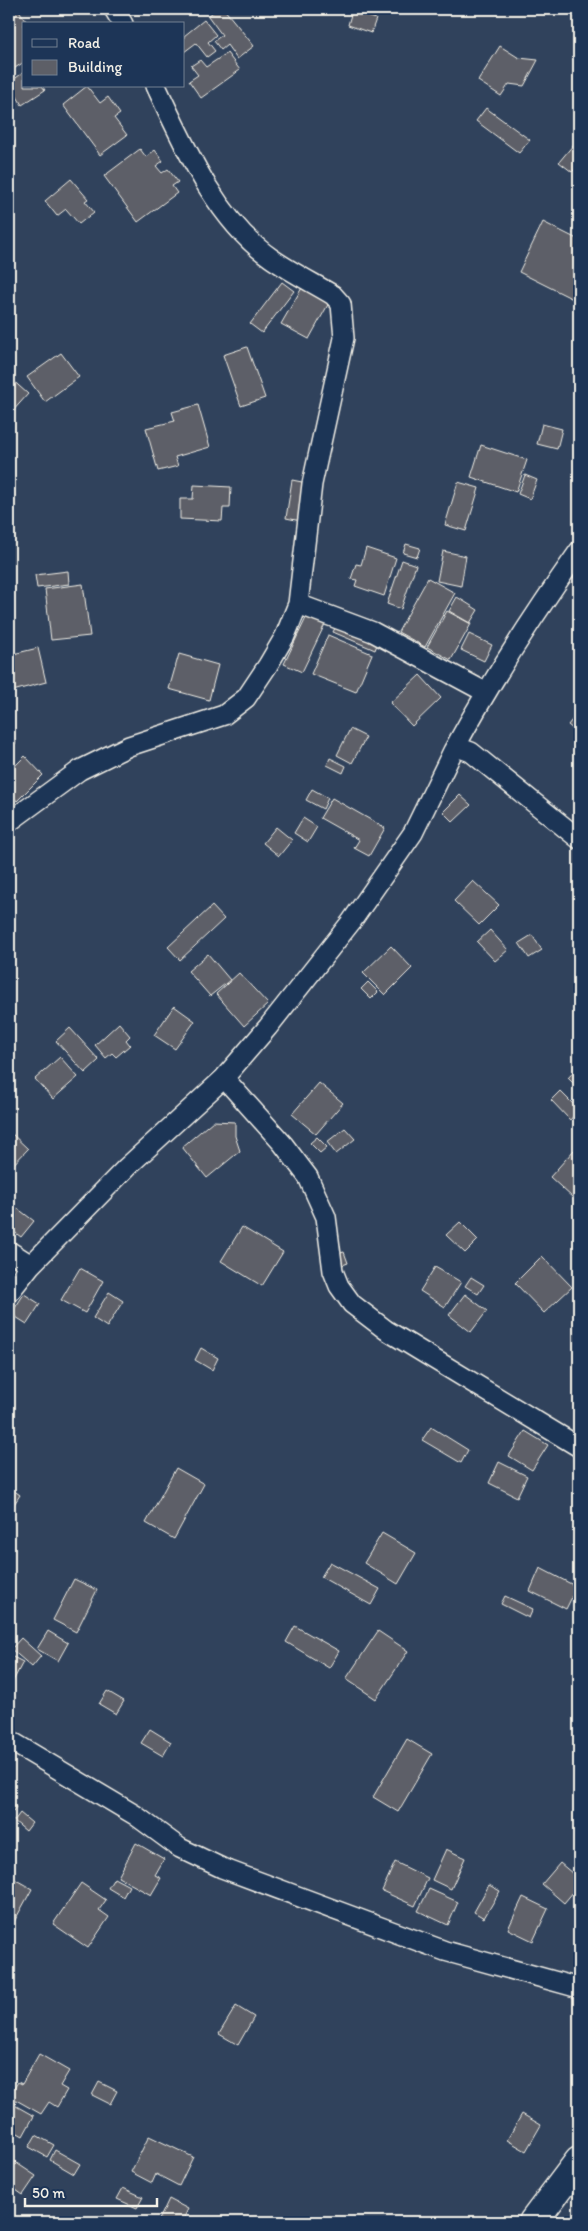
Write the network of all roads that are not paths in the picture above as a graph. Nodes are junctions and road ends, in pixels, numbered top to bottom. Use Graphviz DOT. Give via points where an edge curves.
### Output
graph roads {
  1 [pos="114,9"];
  2 [pos="122,22"];
  3 [pos="157,88"];
  4 [pos="579,552"];
  5 [pos="298,604"];
  6 [pos="485,692"];
  7 [pos="453,751"];
  8 [pos="9,822"];
  9 [pos="579,839"];
  10 [pos="224,1078"];
  11 [pos="9,1251"];
  12 [pos="31,1265"];
  13 [pos="9,1293"];
  14 [pos="579,1446"];
  15 [pos="9,1740"];
  16 [pos="579,1988"];
  17 [pos="579,2162"];
  18 [pos="533,2222"];
  1 -- 2 [label="street"];
  3 -- 5 [label="street" via="188,156 234,224 270,257 334,295 341,304 344,338 312,484"];
  4 -- 6 [label="street" via="535,612"];
  5 -- 6 [label="street" via="373,632"];
  5 -- 8 [label="street" via="285,636 246,698 224,715 129,746 80,770"];
  6 -- 7 [label="street"];
  7 -- 9 [label="street" via="460,748 471,752"];
  7 -- 10 [label="street" via="413,832 351,922"];
  10 -- 12 [label="street" via="127,1167"];
  10 -- 14 [label="street" via="308,1177 326,1217 332,1271 352,1304 386,1330"];
  11 -- 12 [label="street"];
  12 -- 13 [label="street"];
  15 -- 16 [label="street" via="135,1815 180,1848 222,1868 445,1951"];
  17 -- 18 [label="main road"];
}
